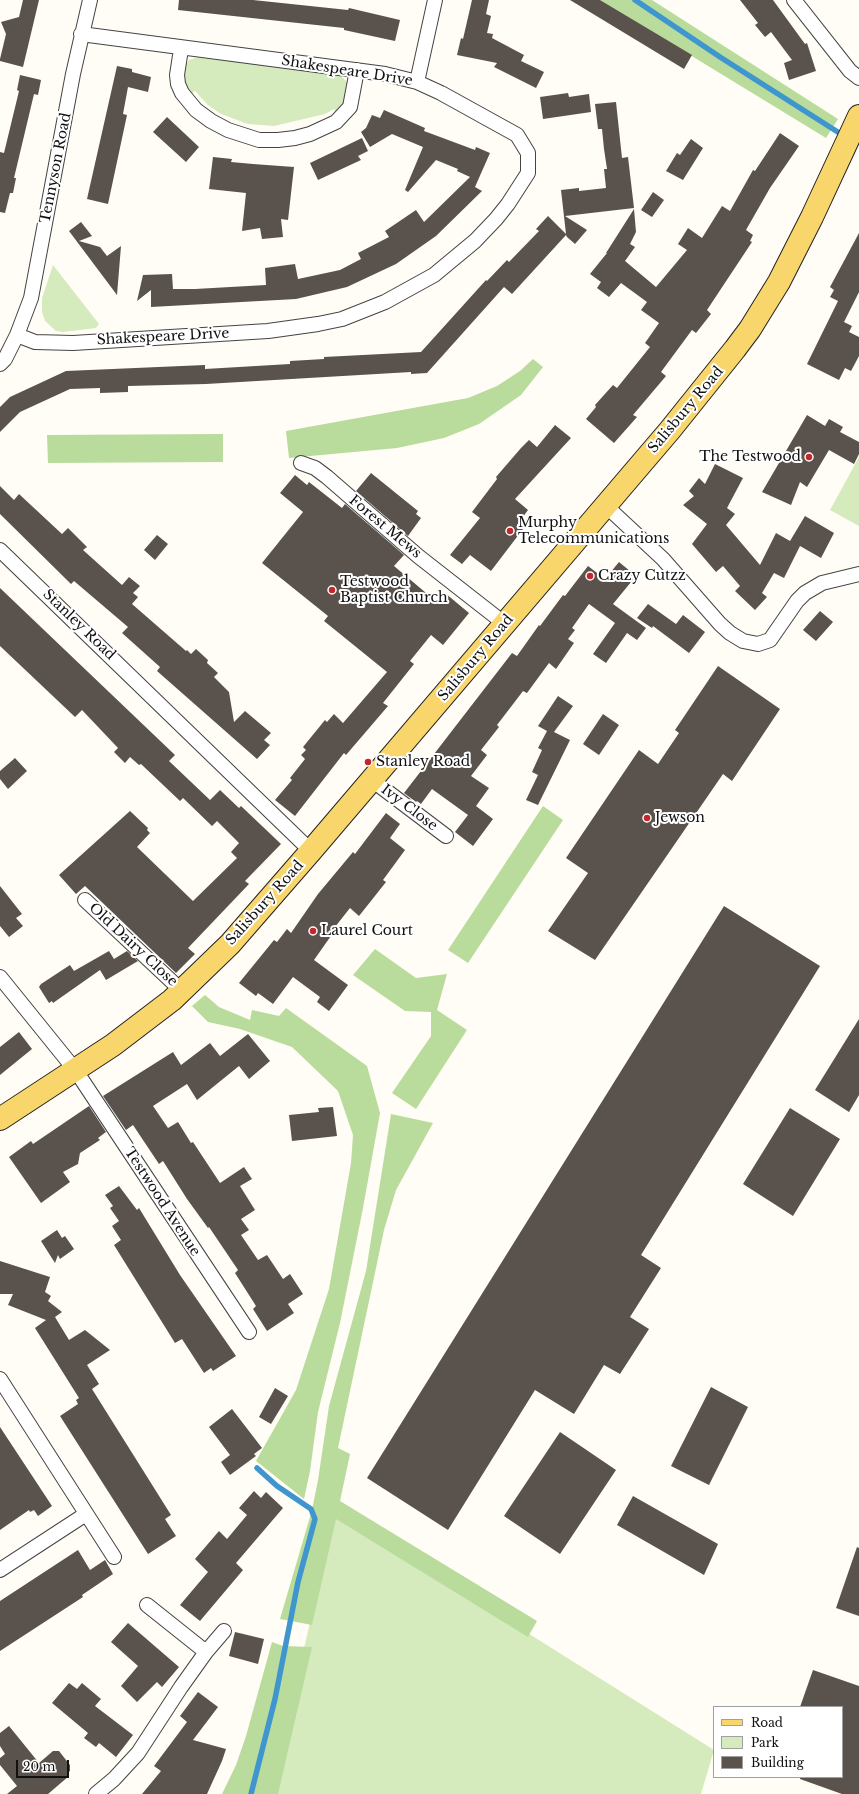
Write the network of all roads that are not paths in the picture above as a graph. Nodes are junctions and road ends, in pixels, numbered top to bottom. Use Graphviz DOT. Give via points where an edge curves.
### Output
graph roads {
  1 [pos="90,0"];
  2 [pos="435,0"];
  3 [pos="794,0"];
  4 [pos="81,34"];
  5 [pos="181,48"];
  6 [pos="357,70"];
  7 [pos="859,78"];
  8 [pos="417,82"];
  9 [pos="859,116"];
  10 [pos="17,335"];
  11 [pos="0,364"];
  12 [pos="301,463"];
  13 [pos="605,505"];
  14 [pos="0,550"];
  15 [pos="859,574"];
  16 [pos="505,624"];
  17 [pos="372,780"];
  18 [pos="446,836"];
  19 [pos="311,851"];
  20 [pos="85,900"];
  21 [pos="0,977"];
  22 [pos="182,991"];
  23 [pos="76,1070"];
  24 [pos="0,1119"];
  25 [pos="249,1332"];
  26 [pos="0,1378"];
  27 [pos="86,1514"];
  28 [pos="114,1557"];
  29 [pos="0,1570"];
  30 [pos="147,1605"];
  31 [pos="224,1631"];
  32 [pos="206,1652"];
  33 [pos="96,1794"];
  1 -- 4 [label="street, Tennyson Road"];
  2 -- 8 [label="street"];
  3 -- 7 [label="street" via="850,71"];
  4 -- 5 [label="street, Shakespeare Drive"];
  4 -- 10 [label="street, Tennyson Road" via="36,274 25,317"];
  5 -- 6 [label="street, Shakespeare Drive"];
  5 -- 6 [label="street" via="178,84 196,110 228,130 259,140 295,138 336,122 350,107"];
  6 -- 8 [label="street, Shakespeare Drive"];
  8 -- 10 [label="street, Shakespeare Drive" via="513,132 525,145 529,163 524,181 500,214 475,241 434,275 360,313 295,328 58,343 34,342"];
  9 -- 13 [label="main road, Salisbury Road" via="779,282 750,328 712,380"];
  10 -- 11 [label="street"];
  12 -- 16 [label="street, Forest Mews" via="315,468 327,477 418,556"];
  13 -- 15 [label="street" via="663,559 705,609 730,633 743,641 758,644 770,640 805,593 822,583"];
  13 -- 16 [label="main road, Salisbury Road"];
  14 -- 19 [label="street, Stanley Road"];
  16 -- 17 [label="main road, Salisbury Road"];
  17 -- 18 [label="street, Ivy Close"];
  17 -- 19 [label="main road, Salisbury Road"];
  19 -- 22 [label="main road, Salisbury Road" via="230,944"];
  20 -- 22 [label="street, Old Dairy Close"];
  21 -- 23 [label="street, Testwood Avenue"];
  22 -- 23 [label="main road, Salisbury Road" via="146,1021"];
  23 -- 24 [label="main road, Salisbury Road"];
  23 -- 25 [label="street, Testwood Avenue"];
  26 -- 27 [label="street"];
  27 -- 28 [label="street"];
  27 -- 29 [label="street"];
  30 -- 32 [label="street"];
  31 -- 32 [label="street"];
  32 -- 33 [label="street" via="138,1753 114,1780"];
}
